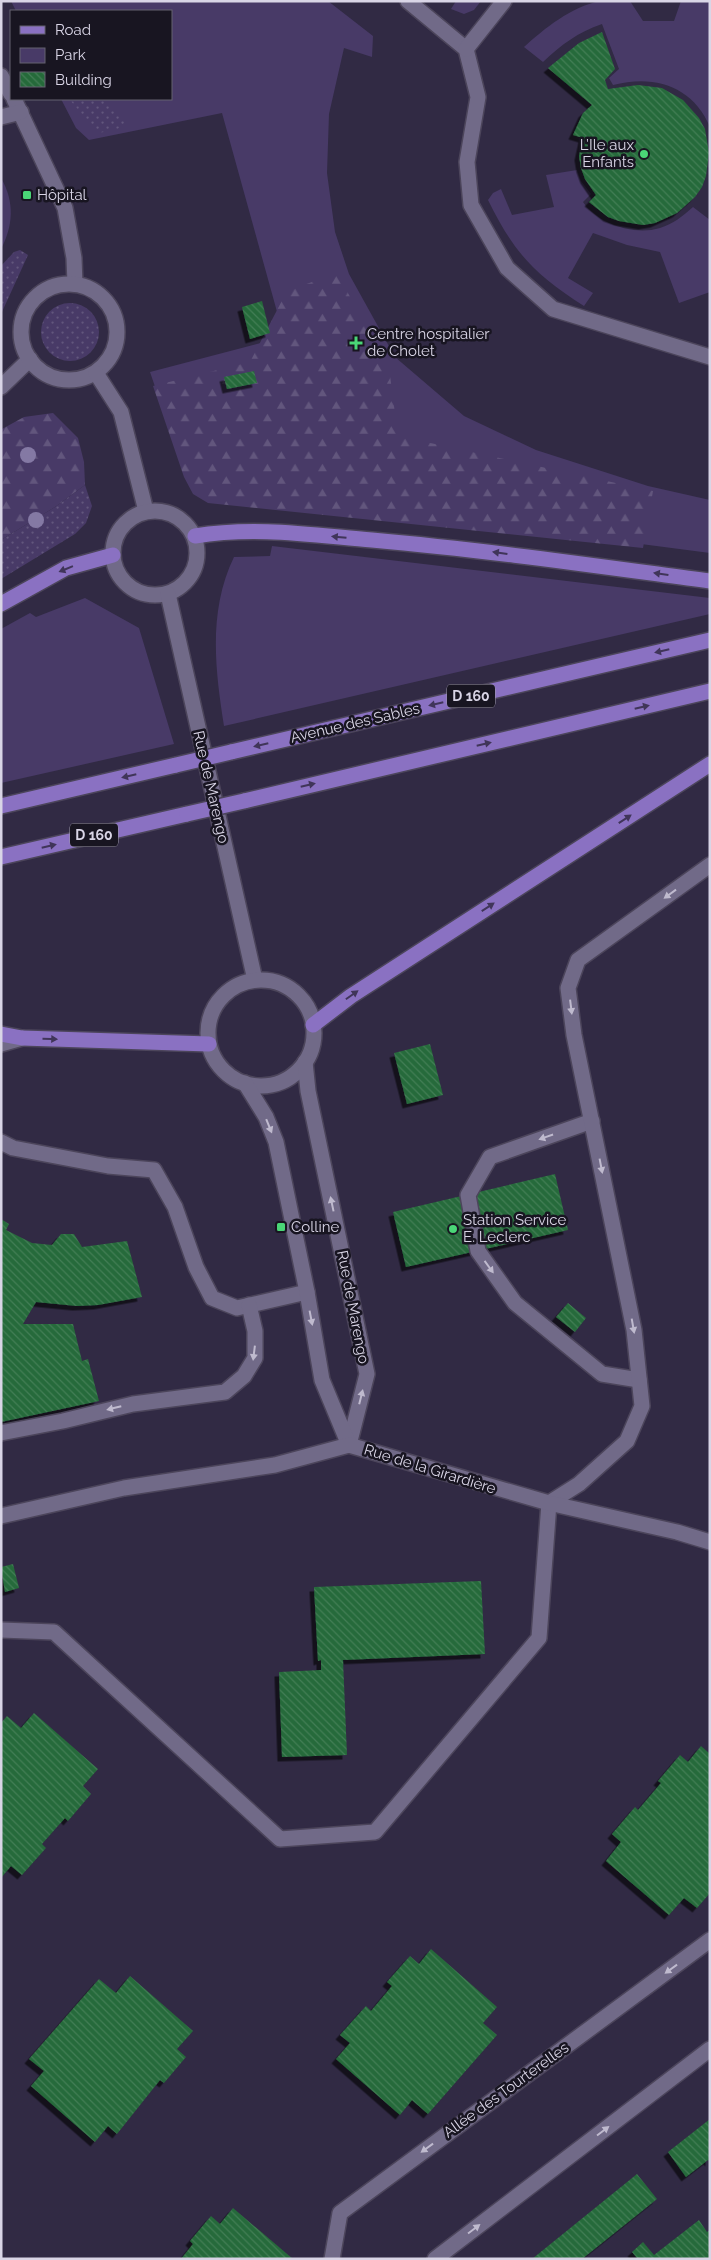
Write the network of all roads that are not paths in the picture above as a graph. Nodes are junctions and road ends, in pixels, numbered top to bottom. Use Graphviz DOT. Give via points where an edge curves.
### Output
graph roads {
  1 [pos="408,1"];
  2 [pos="504,1"];
  3 [pos="466,49"];
  4 [pos="1,76"];
  5 [pos="10,92"];
  6 [pos="15,100"];
  7 [pos="21,112"];
  8 [pos="1,117"];
  9 [pos="75,284"];
  10 [pos="710,357"];
  11 [pos="30,359"];
  12 [pos="96,373"];
  13 [pos="1,387"];
  14 [pos="146,511"];
  15 [pos="195,536"];
  16 [pos="113,555"];
  17 [pos="710,581"];
  18 [pos="168,594"];
  19 [pos="1,604"];
  20 [pos="710,640"];
  21 [pos="710,691"];
  22 [pos="710,764"];
  23 [pos="1,806"];
  24 [pos="1,857"];
  25 [pos="710,865"];
  26 [pos="255,980"];
  27 [pos="313,1025"];
  28 [pos="1,1034"];
  29 [pos="22,1038"];
  30 [pos="1,1044"];
  31 [pos="209,1044"];
  32 [pos="305,1062"];
  33 [pos="245,1083"];
  34 [pos="592,1121"];
  35 [pos="1,1142"];
  36 [pos="306,1292"];
  37 [pos="249,1305"];
  38 [pos="639,1380"];
  39 [pos="1,1433"];
  40 [pos="349,1445"];
  41 [pos="549,1503"];
  42 [pos="1,1516"];
  43 [pos="710,1542"];
  44 [pos="1,1630"];
  45 [pos="710,1940"];
  46 [pos="710,2049"];
  47 [pos="332,2259"];
  48 [pos="435,2259"];
  1 -- 3 [label="street"];
  2 -- 3 [label="street"];
  3 -- 10 [label="street" via="478,97 468,162 472,206 507,268 553,309"];
  4 -- 5 [label="street"];
  6 -- 7 [label="street"];
  7 -- 8 [label="street"];
  7 -- 9 [label="street" via="65,208"];
  9 -- 11 [label="street" via="44,290 24,314 21,330 23,345"];
  9 -- 12 [label="street" via="101,296 116,321 118,336 114,350"];
  11 -- 12 [label="street" via="43,372 60,379 78,380"];
  11 -- 13 [label="street"];
  12 -- 14 [label="street" via="121,412"];
  14 -- 15 [label="street" via="169,512 180,518"];
  14 -- 16 [label="street" via="125,523 114,543"];
  17 -- 15 [label="main road, one-way" via="471,549 366,539 230,530"];
  15 -- 18 [label="street" via="198,550 190,577"];
  16 -- 18 [label="street" via="116,568 131,588 143,594"];
  16 -- 19 [label="main road, one-way" via="66,568"];
  18 -- 26 [label="street, Rue de Marengo"];
  20 -- 23 [label="main road, Avenue des Sables / D 160, one-way, bridge"];
  24 -- 21 [label="main road, D 160, one-way, bridge"];
  27 -- 22 [label="main road, one-way" via="351,996"];
  25 -- 34 [label="street, one-way" via="578,960 568,988"];
  26 -- 27 [label="street, Rue de Marengo" via="286,986 299,996 309,1010"];
  26 -- 31 [label="street" via="224,994 213,1009 208,1026"];
  27 -- 32 [label="street, Rue de Marengo" via="311,1050"];
  28 -- 29 [label="main road"];
  29 -- 30 [label="street"];
  29 -- 31 [label="main road, one-way"];
  31 -- 33 [label="street" via="222,1068"];
  32 -- 33 [label="street" via="279,1083 262,1086"];
  40 -- 32 [label="street, Rue de Marengo, one-way" via="367,1374 308,1091"];
  33 -- 36 [label="street, one-way" via="266,1117 276,1142"];
  34 -- 38 [label="street, one-way" via="634,1330"];
  34 -- 38 [label="street, one-way" via="490,1157 468,1194 478,1251 515,1303 602,1374"];
  35 -- 37 [label="street" via="13,1148 98,1164 154,1170 175,1207 196,1267 212,1298 237,1308"];
  36 -- 37 [label="street"];
  36 -- 40 [label="street, one-way" via="322,1380"];
  37 -- 39 [label="street, one-way" via="255,1331 255,1358 244,1376 225,1392 133,1404"];
  38 -- 41 [label="street" via="642,1406 626,1441 579,1484"];
  40 -- 41 [label="street, Rue de la Girardière"];
  40 -- 42 [label="street, Rue de la Girardière" via="275,1465 124,1488"];
  41 -- 43 [label="street, Rue de la Girardière"];
  41 -- 44 [label="street" via="539,1638 375,1832 280,1838 54,1632"];
  45 -- 47 [label="street, Allée des Tourterelles, one-way" via="340,2213"];
  48 -- 46 [label="street, one-way"];
}
